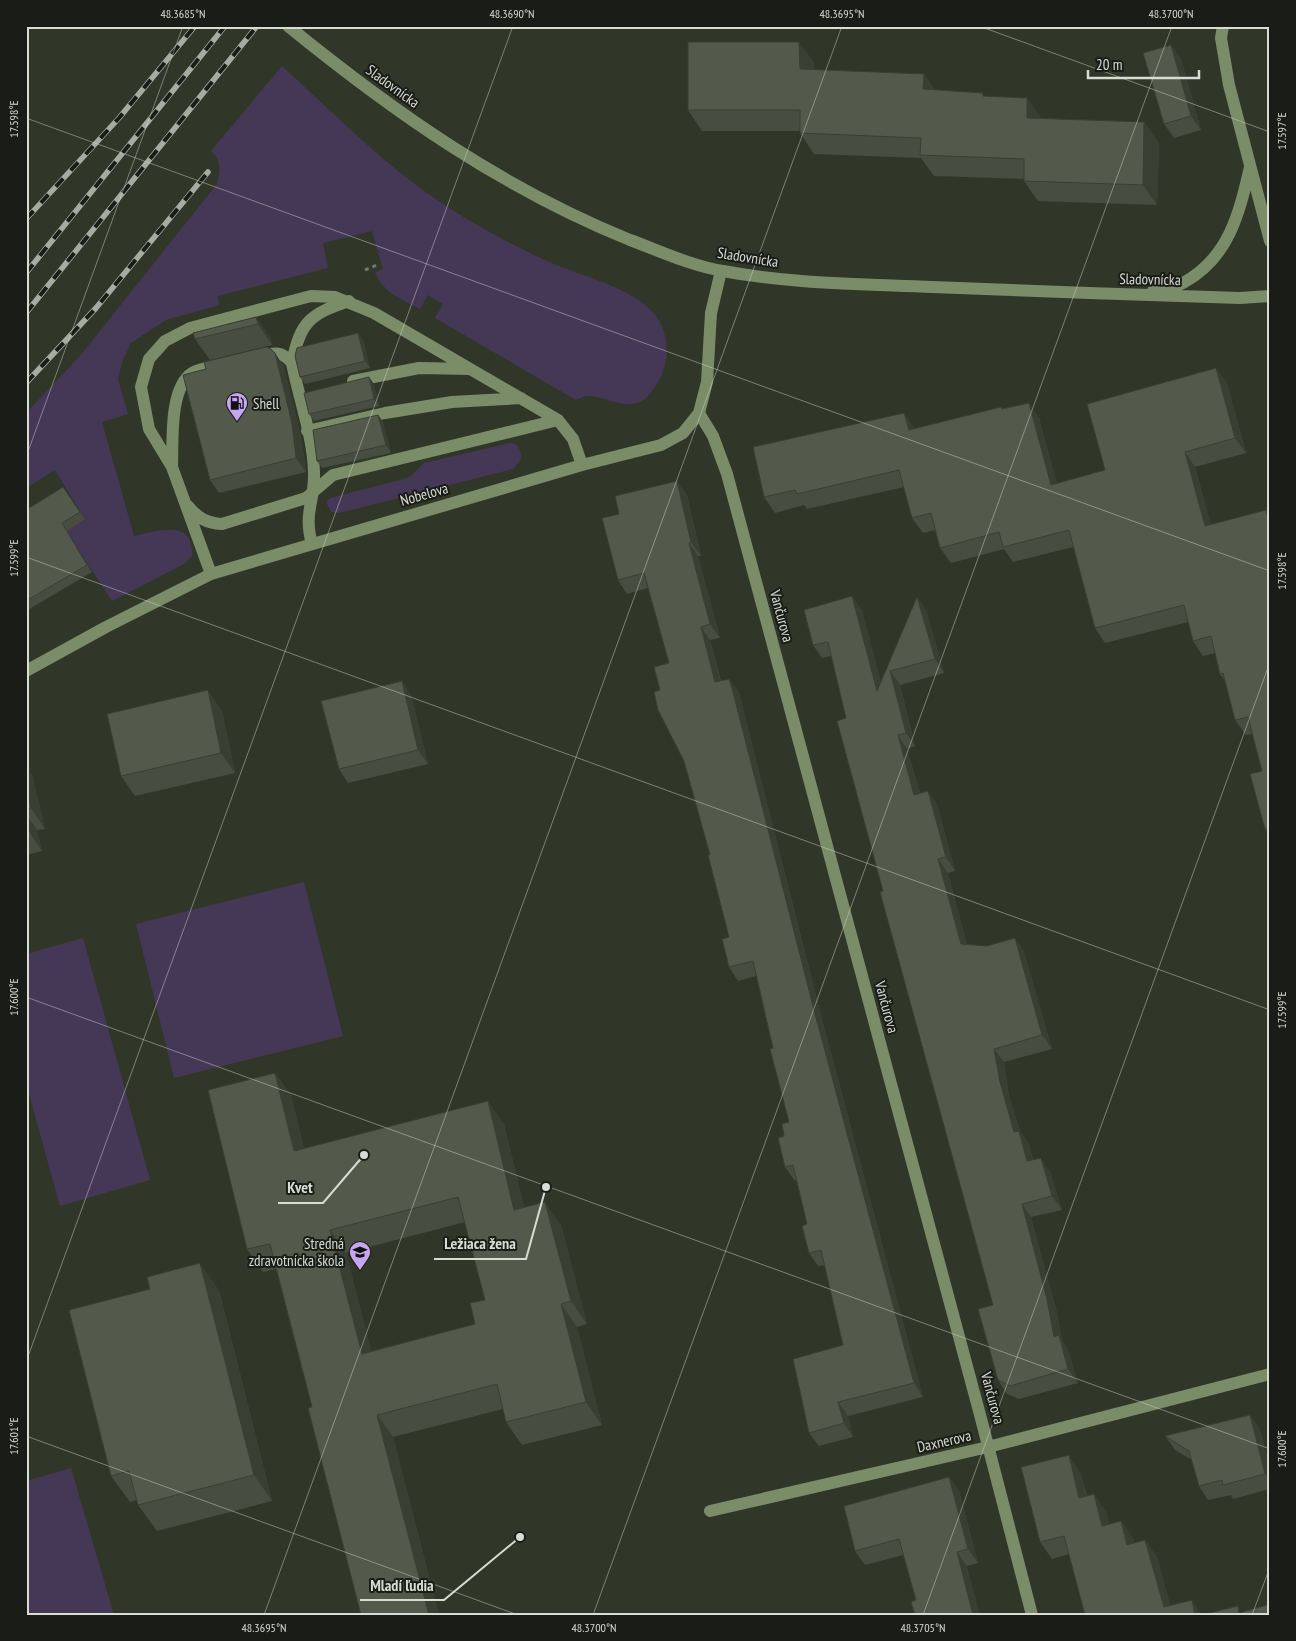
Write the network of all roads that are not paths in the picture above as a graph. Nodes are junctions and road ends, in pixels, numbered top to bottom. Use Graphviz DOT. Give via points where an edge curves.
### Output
graph roads {
  1 [pos="288,26"];
  2 [pos="1223,26"];
  3 [pos="1250,166"];
  4 [pos="1270,241"];
  5 [pos="721,271"];
  6 [pos="1139,295"];
  7 [pos="1270,296"];
  8 [pos="349,301"];
  9 [pos="249,359"];
  10 [pos="231,363"];
  11 [pos="292,363"];
  12 [pos="472,369"];
  13 [pos="342,384"];
  14 [pos="316,390"];
  15 [pos="298,394"];
  16 [pos="521,398"];
  17 [pos="700,413"];
  18 [pos="558,420"];
  19 [pos="307,431"];
  20 [pos="582,465"];
  21 [pos="172,467"];
  22 [pos="314,490"];
  23 [pos="182,500"];
  24 [pos="312,544"];
  25 [pos="211,574"];
  26 [pos="26,671"];
  27 [pos="1270,1374"];
  28 [pos="988,1447"];
  29 [pos="710,1511"];
  30 [pos="1032,1615"];
  1 -- 5 [label="street, Sladovnícka" via="388,104 469,160 550,205 601,228 660,252"];
  2 -- 3 [label="street" via="1221,38 1229,85"];
  3 -- 4 [label="street"];
  3 -- 6 [label="street" via="1240,207 1225,244 1208,266 1182,284"];
  5 -- 6 [label="street, Sladovnícka" via="814,282"];
  5 -- 17 [label="street, Nobelova" via="711,313 707,382"];
  6 -- 7 [label="street, Sladovnícka"];
  8 -- 11 [label="street" via="322,310 305,324 296,342"];
  8 -- 12 [label="street"];
  8 -- 21 [label="street" via="311,296 190,328 165,341 149,359 141,387 148,429"];
  9 -- 11 [label="street" via="277,352"];
  10 -- 21 [label="street" via="194,372 184,379 176,396"];
  11 -- 15 [label="street"];
  12 -- 13 [label="street" via="419,368"];
  12 -- 16 [label="street"];
  14 -- 15 [label="street"];
  15 -- 19 [label="street"];
  16 -- 18 [label="street"];
  16 -- 19 [label="street" via="452,402"];
  17 -- 20 [label="street, Nobelova" via="683,433 661,445"];
  17 -- 28 [label="street, Vančurova" via="714,436 727,474"];
  18 -- 20 [label="street" via="573,439"];
  18 -- 22 [label="street" via="334,475"];
  19 -- 22 [label="street"];
  20 -- 24 [label="street, Nobelova"];
  21 -- 23 [label="street"];
  22 -- 23 [label="street" via="306,498 222,524 209,523 197,516"];
  22 -- 24 [label="street" via="307,514"];
  23 -- 25 [label="street"];
  24 -- 25 [label="street, Nobelova"];
  25 -- 26 [label="street, Nobelova"];
  27 -- 28 [label="street, Daxnerova"];
  28 -- 29 [label="street, Daxnerova"];
  28 -- 30 [label="street, Vančurova"];
}
